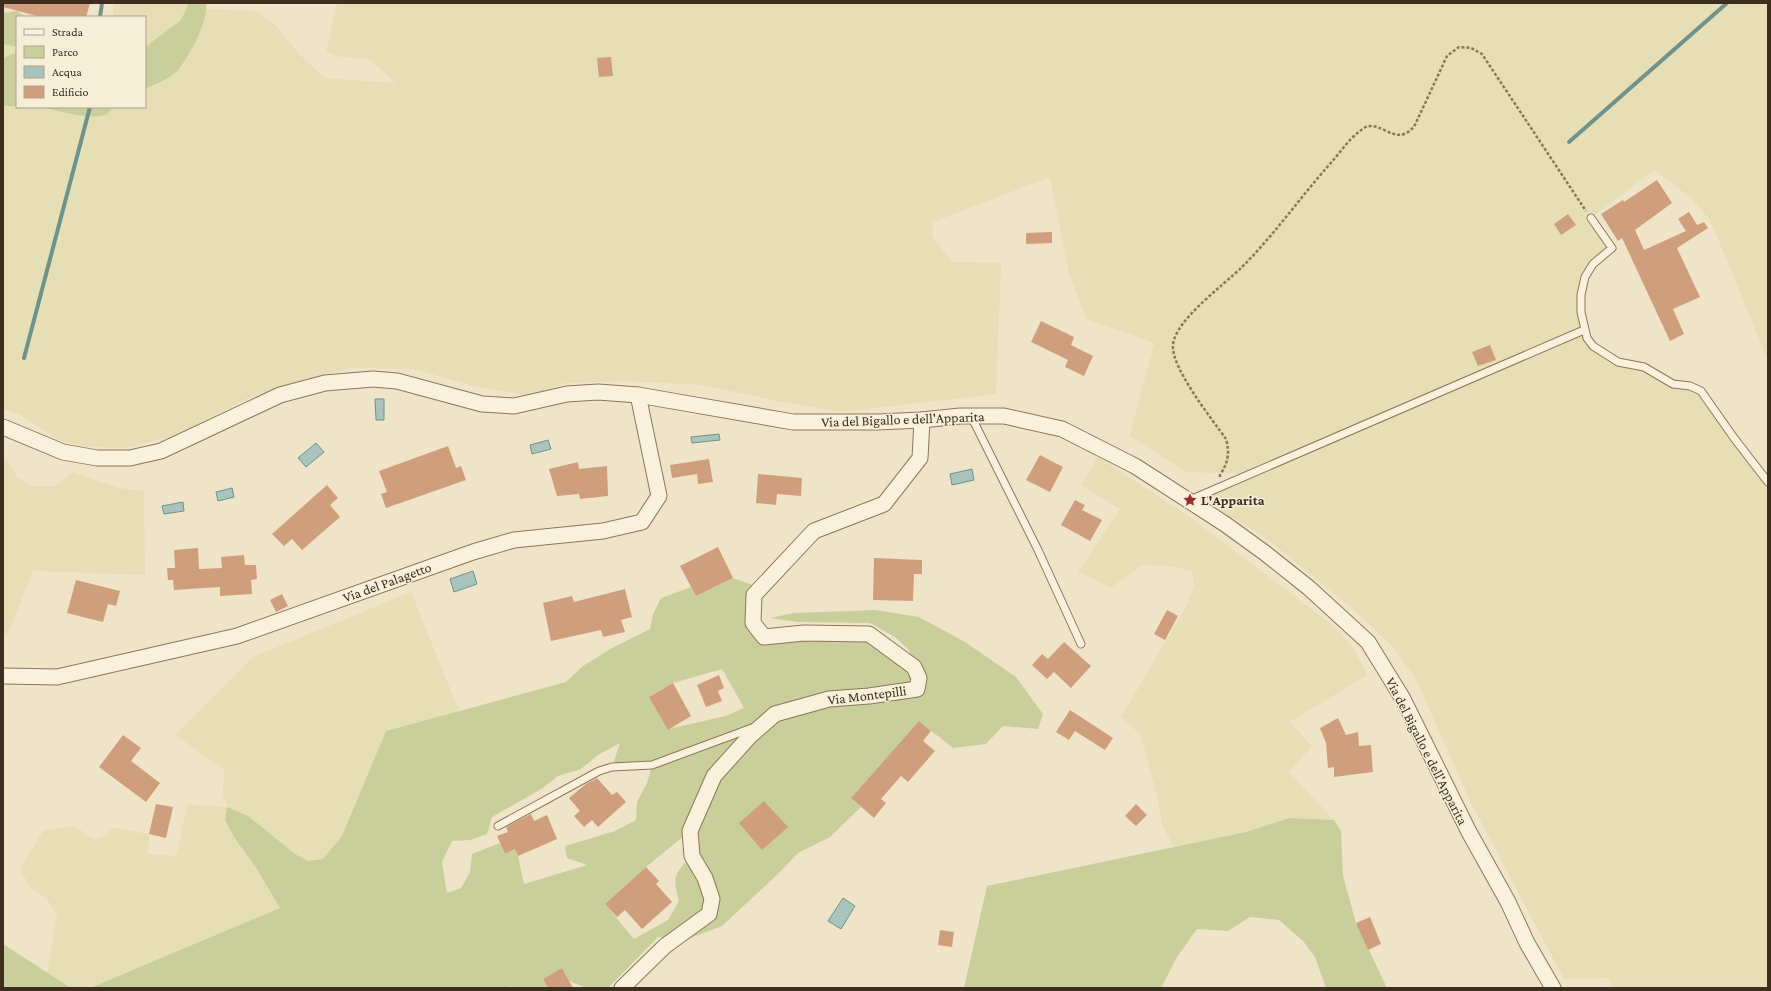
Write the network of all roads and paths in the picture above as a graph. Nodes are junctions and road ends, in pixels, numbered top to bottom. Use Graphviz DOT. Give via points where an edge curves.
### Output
graph roads {
  1 [pos="1591,218"];
  2 [pos="1584,330"];
  3 [pos="638,395"];
  4 [pos="971,416"];
  5 [pos="922,420"];
  6 [pos="3,427"];
  7 [pos="1768,482"];
  8 [pos="1226,485"];
  9 [pos="1190,500"];
  10 [pos="1081,644"];
  11 [pos="3,676"];
  12 [pos="763,724"];
  13 [pos="498,826"];
  14 [pos="622,988"];
  15 [pos="1553,988"];
  1 -- 2 [label="lane" via="1612,248 1593,264 1585,277 1581,295"];
  1 -- 8 [label="path" via="1482,54 1471,48 1459,47 1447,56 1414,127 1404,134 1399,134 1366,126 1354,135 1313,182 1282,224 1183,322 1173,345 1174,355 1179,368 1226,439 1229,450 1220,475"];
  2 -- 7 [label="lane" via="1593,346 1618,362 1644,367 1673,384 1690,386 1701,391"];
  2 -- 8 [label="lane"];
  3 -- 5 [label="street, Via del Bigallo e dell'Apparita" via="793,422"];
  3 -- 6 [label="street, Via del Bigallo e dell'Apparita" via="598,392 567,394 514,406 482,404 397,381 373,379 325,383 280,395 161,450 130,458 96,458 63,452"];
  3 -- 11 [label="street, Via del Palagetto" via="659,496 642,522 602,531 514,540 237,636 57,677"];
  4 -- 5 [label="street, Via del Bigallo e dell'Apparita"];
  4 -- 9 [label="street, Via del Bigallo e dell'Apparita" via="1004,416 1062,429 1135,466"];
  4 -- 10 [label="lane" via="1038,550"];
  5 -- 12 [label="street, Via Montepilli" via="920,458 884,504 814,531 754,595 753,623 764,637 804,633 869,634 914,667 919,678 917,689 830,699 775,714"];
  8 -- 9 [label="lane"];
  9 -- 15 [label="street, Via del Bigallo e dell'Apparita" via="1309,588 1368,642 1403,699 1468,832"];
  12 -- 13 [label="lane" via="652,765 612,766 599,771"];
  12 -- 14 [label="street, Via Montepilli" via="714,776 690,831 692,856 705,878 712,899 709,914 666,946"];
}
